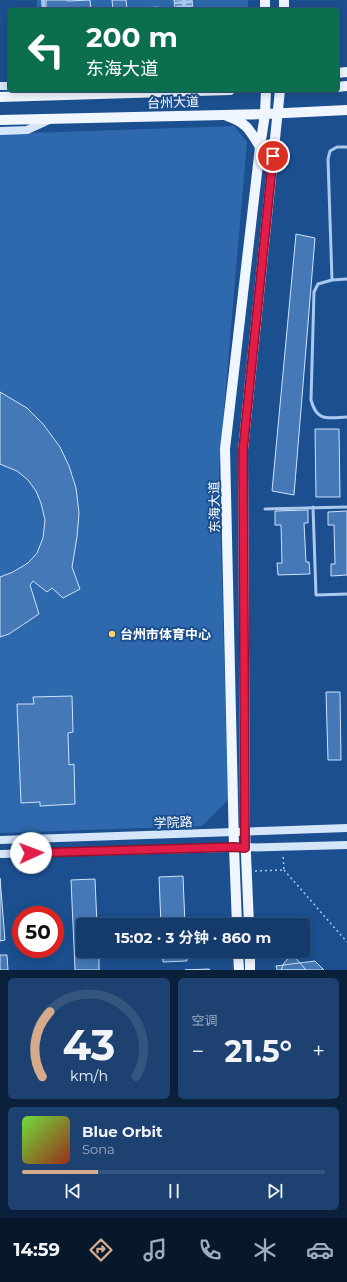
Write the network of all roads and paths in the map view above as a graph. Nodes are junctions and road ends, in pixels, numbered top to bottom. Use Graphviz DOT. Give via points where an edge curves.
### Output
graph roads {
  1 [pos="177,6"];
  2 [pos="184,6"];
  3 [pos="158,92"];
  4 [pos="266,92"];
  5 [pos="280,92"];
  6 [pos="0,97"];
  7 [pos="347,110"];
  8 [pos="278,112"];
  9 [pos="222,114"];
  10 [pos="264,114"];
  11 [pos="52,118"];
  12 [pos="0,120"];
  13 [pos="0,131"];
  14 [pos="260,147"];
  15 [pos="347,147"];
  16 [pos="332,280"];
  17 [pos="347,280"];
  18 [pos="347,417"];
  19 [pos="313,507"];
  20 [pos="347,507"];
  21 [pos="265,509"];
  22 [pos="347,594"];
  23 [pos="347,828"];
  24 [pos="245,831"];
  25 [pos="234,832"];
  26 [pos="0,840"];
  27 [pos="347,844"];
  28 [pos="283,846"];
  29 [pos="234,847"];
  30 [pos="245,848"];
  31 [pos="0,854"];
  32 [pos="284,870"];
  33 [pos="246,872"];
  34 [pos="237,918"];
  35 [pos="248,918"];
  36 [pos="347,942"];
  37 [pos="238,958"];
  38 [pos="250,958"];
  39 [pos="239,970"];
  40 [pos="250,970"];
  1 -- 2 [label="lane"];
  1 -- 2 [label="lane"];
  2 -- 2 [label="lane" via="191,6"];
  3 -- 6 [label="main road, 台州大道"];
  4 -- 10 [label="main road, 东海大道"];
  5 -- 8 [label="main road"];
  7 -- 8 [label="main road, 台州大道"];
  8 -- 10 [label="main road, 台州大道"];
  8 -- 24 [label="main road" via="243,450"];
  9 -- 10 [label="main road, 台州大道"];
  9 -- 11 [label="main road, 台州大道"];
  9 -- 14 [label="main road" via="249,127"];
  10 -- 14 [label="main road, 东海大道"];
  11 -- 12 [label="main road, 台州大道"];
  11 -- 13 [label="main road" via="27,130"];
  14 -- 25 [label="main road, 东海大道" via="225,449"];
  15 -- 16 [label="lane" via="337,147 330,151 328,159"];
  16 -- 17 [label="lane"];
  16 -- 18 [label="lane" via="318,284 314,292 311,400 314,411 323,418"];
  19 -- 20 [label="lane"];
  19 -- 21 [label="lane"];
  19 -- 22 [label="lane" via="316,595"];
  23 -- 24 [label="main road, 学院路"];
  24 -- 25 [label="main road, 学院路"];
  24 -- 30 [label="main road"];
  25 -- 26 [label="main road, 学院路"];
  25 -- 29 [label="main road, 东海大道"];
  27 -- 28 [label="main road, 学院路"];
  28 -- 30 [label="main road, 学院路"];
  28 -- 32 [label="path"];
  29 -- 30 [label="main road, 学院路"];
  29 -- 31 [label="main road, 学院路"];
  29 -- 34 [label="main road, 东海大道"];
  30 -- 33 [label="main road"];
  32 -- 33 [label="path"];
  32 -- 36 [label="path"];
  33 -- 35 [label="main road"];
  37 -- 39 [label="main road"];
  38 -- 40 [label="main road"];
}
